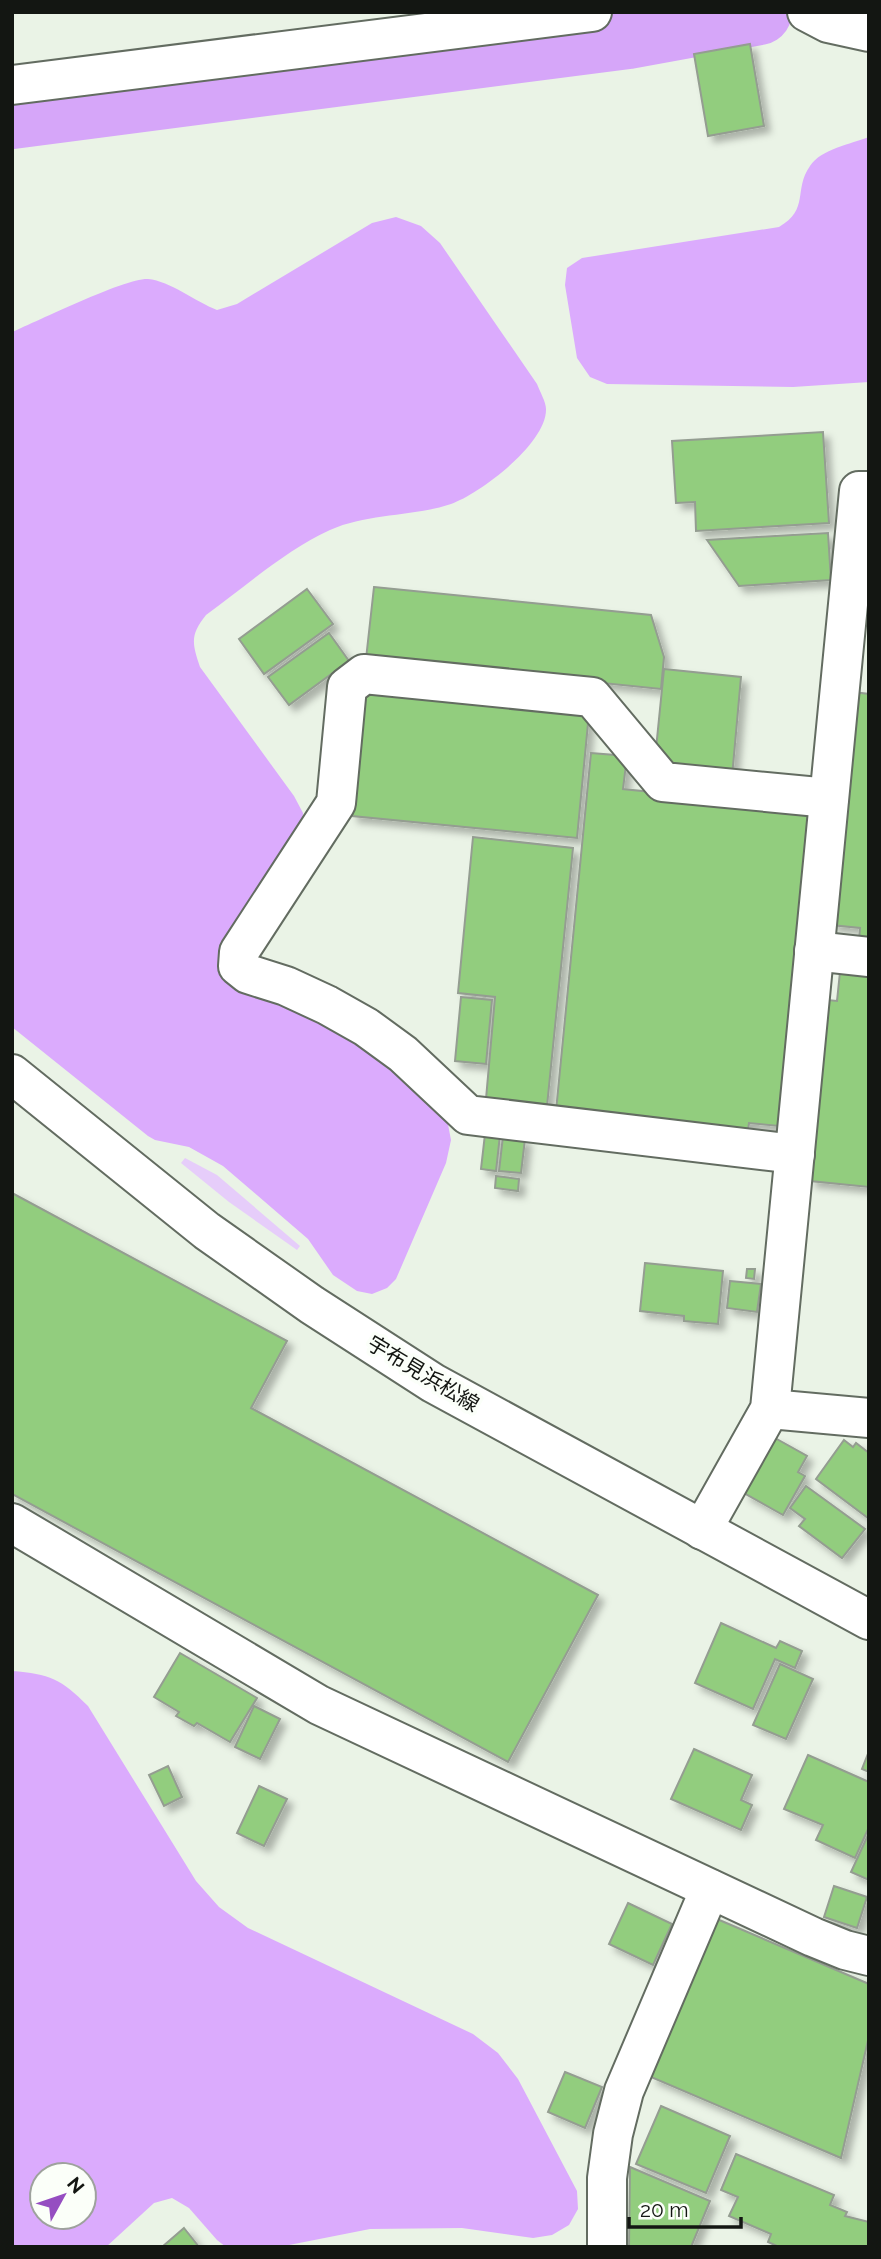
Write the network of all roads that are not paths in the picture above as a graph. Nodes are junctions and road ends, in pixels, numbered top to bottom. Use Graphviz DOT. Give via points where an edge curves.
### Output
graph roads {
  1 [pos="592,12"];
  2 [pos="807,12"];
  3 [pos="869,32"];
  4 [pos="12,85"];
  5 [pos="869,491"];
  6 [pos="830,798"];
  7 [pos="814,951"];
  8 [pos="869,957"];
  9 [pos="12,1074"];
  10 [pos="795,1154"];
  11 [pos="770,1409"];
  12 [pos="869,1418"];
  13 [pos="12,1523"];
  14 [pos="702,1530"];
  15 [pos="869,1620"];
  16 [pos="710,1889"];
  17 [pos="869,1956"];
  18 [pos="607,2247"];
  1 -- 4 [label="street"];
  2 -- 3 [label="street" via="828,23"];
  5 -- 6 [label="street" via="859,491"];
  6 -- 7 [label="street"];
  6 -- 10 [label="street" via="663,782 592,697 364,674 347,687 336,803 239,952 237,966 366,1027 403,1054 468,1115"];
  7 -- 8 [label="street"];
  7 -- 10 [label="street"];
  9 -- 14 [label="street, 宇布見浜松線" via="207,1231 312,1305 433,1384"];
  10 -- 11 [label="street"];
  11 -- 12 [label="street"];
  11 -- 14 [label="street"];
  13 -- 16 [label="street" via="319,1705"];
  14 -- 15 [label="street, 宇布見浜松線"];
  16 -- 17 [label="street" via="813,1937"];
  16 -- 18 [label="street" via="624,2091 607,2178"];
}
